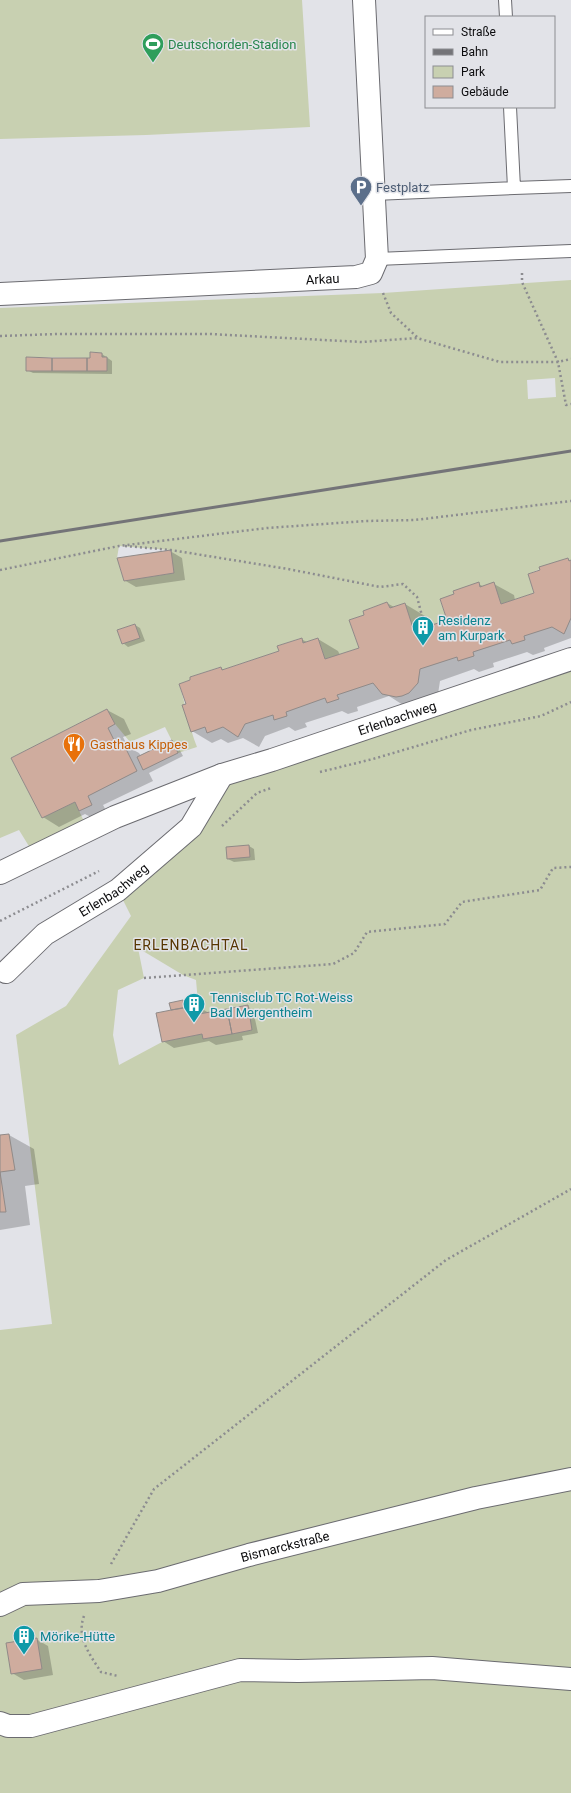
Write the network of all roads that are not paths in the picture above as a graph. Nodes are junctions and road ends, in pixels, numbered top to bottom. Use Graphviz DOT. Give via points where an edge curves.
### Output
graph roads {
  1 [pos="364,0"];
  2 [pos="505,0"];
  3 [pos="506,16"];
  4 [pos="510,108"];
  5 [pos="571,186"];
  6 [pos="514,188"];
  7 [pos="374,194"];
  8 [pos="571,251"];
  9 [pos="378,258"];
  10 [pos="0,294"];
  11 [pos="571,659"];
  12 [pos="222,775"];
  13 [pos="0,873"];
  14 [pos="6,972"];
  15 [pos="571,1479"];
  16 [pos="0,1605"];
  17 [pos="571,1679"];
  18 [pos="0,1723"];
  1 -- 7 [label="street"];
  2 -- 3 [label="lane"];
  4 -- 6 [label="lane"];
  5 -- 6 [label="lane"];
  6 -- 7 [label="lane"];
  7 -- 9 [label="street"];
  8 -- 9 [label="lane"];
  9 -- 10 [label="street, Arkau" via="371,273 356,277"];
  11 -- 12 [label="street, Erlenbachweg"];
  12 -- 13 [label="street, Erlenbachweg" via="115,817"];
  12 -- 14 [label="street, Erlenbachweg" via="191,827 118,890 45,934"];
  15 -- 16 [label="street, Bismarckstraße" via="468,1500 249,1555 158,1581 99,1590 23,1594"];
  17 -- 18 [label="street" via="432,1668 240,1670 31,1726 8,1726"];
}
